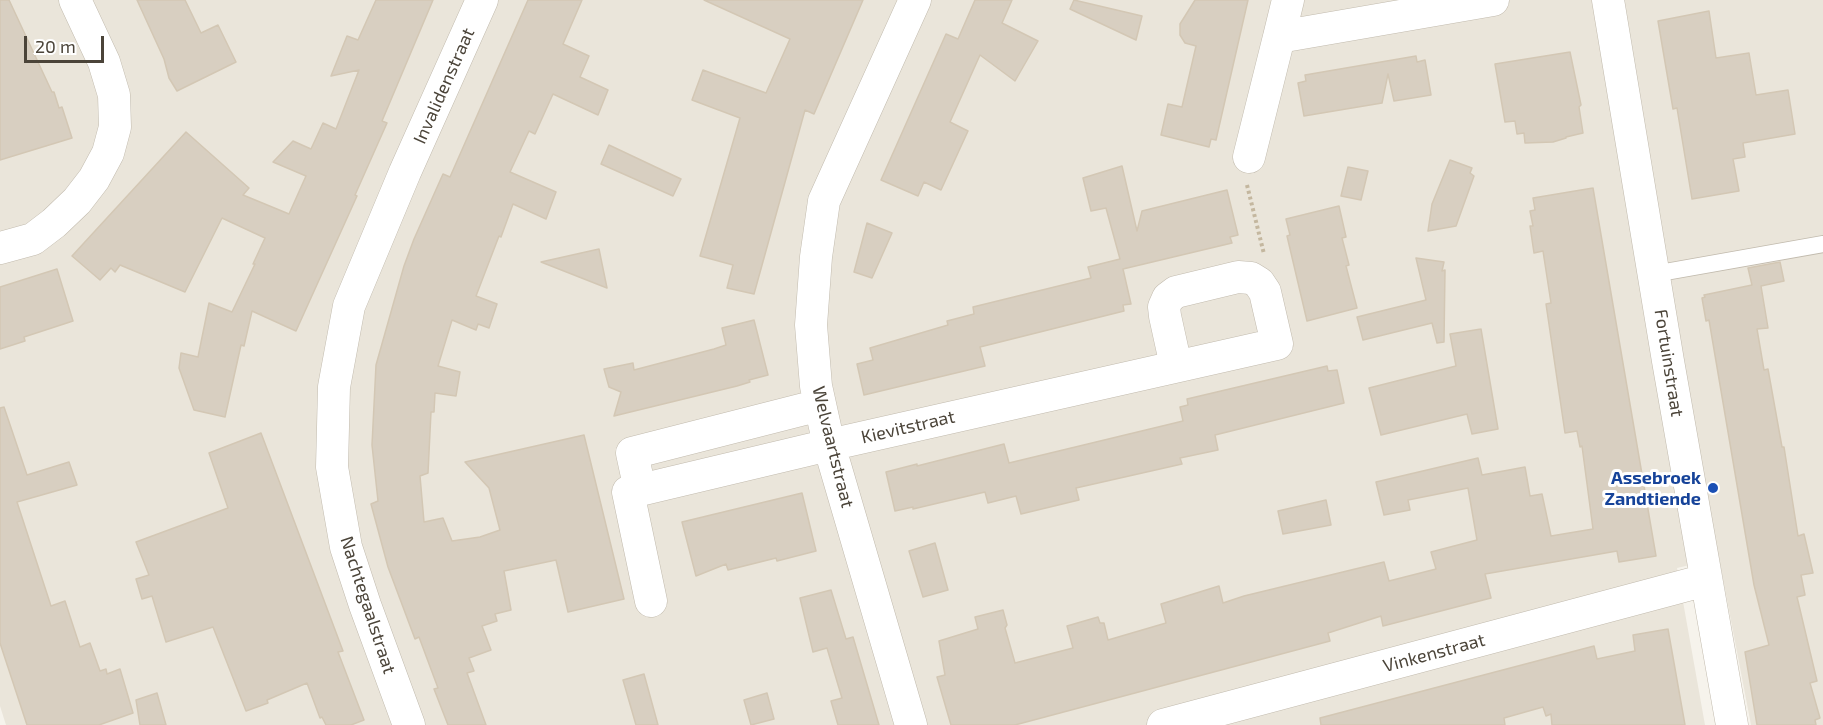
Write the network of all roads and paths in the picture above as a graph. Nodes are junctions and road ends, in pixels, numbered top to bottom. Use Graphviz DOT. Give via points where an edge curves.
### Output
graph roads {
  1 [pos="75,0"];
  2 [pos="482,0"];
  3 [pos="915,0"];
  4 [pos="1288,0"];
  5 [pos="1493,0"];
  6 [pos="1608,0"];
  7 [pos="1418,6"];
  8 [pos="1279,37"];
  9 [pos="1249,157"];
  10 [pos="405,172"];
  11 [pos="1823,244"];
  12 [pos="0,248"];
  13 [pos="1654,274"];
  14 [pos="1259,283"];
  15 [pos="1176,366"];
  16 [pos="820,405"];
  17 [pos="829,445"];
  18 [pos="640,490"];
  19 [pos="1706,580"];
  20 [pos="651,601"];
  21 [pos="409,725"];
  22 [pos="911,725"];
  23 [pos="1163,725"];
  24 [pos="1732,725"];
  1 -- 12 [label="street" via="104,62 114,95 115,127 108,153 77,201 54,222 33,238"];
  2 -- 10 [label="street, Invalidenstraat"];
  3 -- 16 [label="street, Welvaartstraat" via="824,201 811,325"];
  4 -- 8 [label="street"];
  5 -- 7 [label="street"];
  6 -- 13 [label="street, Fortuinstraat"];
  7 -- 8 [label="street"];
  8 -- 9 [label="street"];
  9 -- 14 [label="path" via="1245,175 1267,264"];
  10 -- 21 [label="street, Nachtegaalstraat" via="349,306 334,387 332,467 346,547"];
  11 -- 13 [label="lane"];
  13 -- 19 [label="street, Fortuinstraat"];
  14 -- 15 [label="street" via="1238,277 1176,292 1168,298 1165,316"];
  14 -- 15 [label="street, Kievitstraat" via="1265,292 1277,344"];
  15 -- 17 [label="street, Kievitstraat"];
  16 -- 17 [label="street, Welvaartstraat"];
  16 -- 18 [label="street" via="632,453"];
  17 -- 18 [label="street, Kievitstraat"];
  17 -- 22 [label="street, Welvaartstraat"];
  18 -- 20 [label="street" via="628,492"];
  19 -- 23 [label="street, Vinkenstraat"];
  19 -- 24 [label="street, Fortuinstraat"];
}
